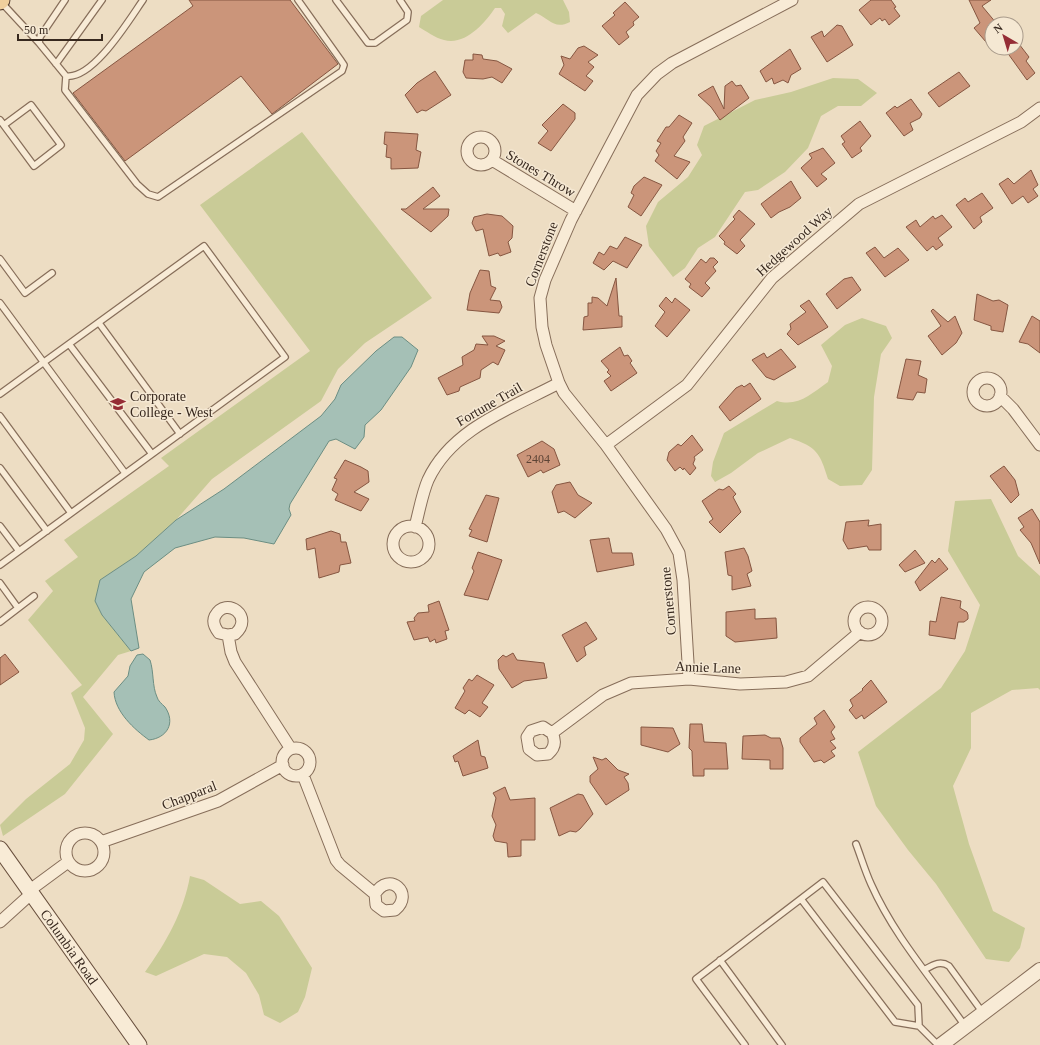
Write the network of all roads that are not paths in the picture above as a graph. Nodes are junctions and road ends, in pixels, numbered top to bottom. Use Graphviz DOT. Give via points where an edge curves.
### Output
graph roads {
  1 [pos="65,0"];
  2 [pos="102,0"];
  3 [pos="143,0"];
  4 [pos="298,0"];
  5 [pos="336,0"];
  6 [pos="400,0"];
  7 [pos="792,0"];
  8 [pos="0,1"];
  9 [pos="39,43"];
  10 [pos="56,64"];
  11 [pos="66,76"];
  12 [pos="1040,108"];
  13 [pos="0,120"];
  14 [pos="4,125"];
  15 [pos="492,160"];
  16 [pos="576,211"];
  17 [pos="0,259"];
  18 [pos="52,273"];
  19 [pos="0,303"];
  20 [pos="99,323"];
  21 [pos="69,344"];
  22 [pos="43,363"];
  23 [pos="559,383"];
  24 [pos="0,394"];
  25 [pos="1000,396"];
  26 [pos="0,416"];
  27 [pos="180,434"];
  28 [pos="1040,445"];
  29 [pos="606,446"];
  30 [pos="152,454"];
  31 [pos="0,468"];
  32 [pos="125,474"];
  33 [pos="71,513"];
  34 [pos="0,526"];
  35 [pos="415,527"];
  36 [pos="47,531"];
  37 [pos="19,551"];
  38 [pos="0,565"];
  39 [pos="0,583"];
  40 [pos="34,596"];
  41 [pos="18,608"];
  42 [pos="0,622"];
  43 [pos="860,632"];
  44 [pos="228,635"];
  45 [pos="690,679"];
  46 [pos="552,733"];
  47 [pos="291,749"];
  48 [pos="283,765"];
  49 [pos="303,774"];
  50 [pos="101,842"];
  51 [pos="856,844"];
  52 [pos="0,849"];
  53 [pos="68,862"];
  54 [pos="31,892"];
  55 [pos="375,894"];
  56 [pos="801,899"];
  57 [pos="0,922"];
  58 [pos="720,960"];
  59 [pos="924,970"];
  60 [pos="1040,970"];
  61 [pos="983,1013"];
  62 [pos="919,1026"];
  63 [pos="966,1027"];
  64 [pos="139,1045"];
  65 [pos="745,1045"];
  66 [pos="782,1045"];
  67 [pos="940,1045"];
  1 -- 9 [label="lane" via="40,37"];
  2 -- 10 [label="lane"];
  3 -- 11 [label="lane" via="106,53 72,77"];
  4 -- 11 [label="lane" via="344,65 342,71 158,197 148,194 136,184 65,90"];
  5 -- 6 [label="lane" via="368,43 375,43 407,20 408,12"];
  7 -- 16 [label="street, Cornerstone" via="672,63 657,74 637,95"];
  8 -- 9 [label="lane"];
  9 -- 10 [label="lane"];
  10 -- 11 [label="lane"];
  12 -- 29 [label="street, Hedgewood Way" via="1021,122 859,204 772,278 687,385"];
  13 -- 14 [label="lane"];
  14 -- 14 [label="lane" via="34,166 61,145 31,105"];
  15 -- 16 [label="street, Stones Throw"];
  16 -- 23 [label="street, Cornerstone" via="544,280 540,298 542,327"];
  17 -- 18 [label="lane" via="25,293"];
  19 -- 22 [label="lane"];
  20 -- 21 [label="lane"];
  20 -- 27 [label="lane"];
  20 -- 27 [label="lane" via="204,246 285,357"];
  21 -- 22 [label="lane"];
  21 -- 30 [label="lane"];
  22 -- 24 [label="lane"];
  22 -- 32 [label="lane"];
  23 -- 29 [label="street, Cornerstone"];
  23 -- 35 [label="street, Fortune Trail" via="458,439 443,455 428,480"];
  25 -- 28 [label="street"];
  26 -- 33 [label="lane"];
  27 -- 30 [label="lane"];
  29 -- 45 [label="street, Cornerstone" via="666,529 679,553"];
  30 -- 32 [label="lane"];
  31 -- 36 [label="lane"];
  32 -- 33 [label="lane"];
  33 -- 36 [label="lane"];
  34 -- 37 [label="lane"];
  36 -- 37 [label="lane"];
  37 -- 38 [label="lane"];
  39 -- 41 [label="lane"];
  40 -- 41 [label="lane"];
  41 -- 42 [label="lane"];
  43 -- 45 [label="street, Annie Lane" via="808,676 786,682 740,684"];
  44 -- 47 [label="street" via="230,652 235,662"];
  45 -- 46 [label="street, Annie Lane" via="631,683 602,695"];
  47 -- 48 [label="street" via="284,756"];
  47 -- 49 [label="street" via="303,750 309,756 310,764 307,772"];
  48 -- 49 [label="street" via="290,775"];
  48 -- 50 [label="street, Chapparal" via="218,801"];
  49 -- 55 [label="street" via="336,860"];
  50 -- 53 [label="street" via="104,853 95,868 77,870"];
  50 -- 53 [label="street" via="91,833 72,837 65,849"];
  51 -- 59 [label="lane" via="878,896"];
  52 -- 54 [label="main road, Columbia Road"];
  53 -- 54 [label="street"];
  54 -- 57 [label="street"];
  54 -- 64 [label="main road, Columbia Road"];
  56 -- 58 [label="lane"];
  56 -- 62 [label="lane" via="894,1022"];
  56 -- 62 [label="lane" via="823,882 918,1005"];
  58 -- 65 [label="lane" via="696,979"];
  58 -- 66 [label="lane"];
  59 -- 61 [label="lane" via="937,963 949,966"];
  59 -- 63 [label="lane"];
  60 -- 61 [label="street"];
  61 -- 63 [label="street"];
  62 -- 67 [label="lane"];
  63 -- 67 [label="street"];
}
